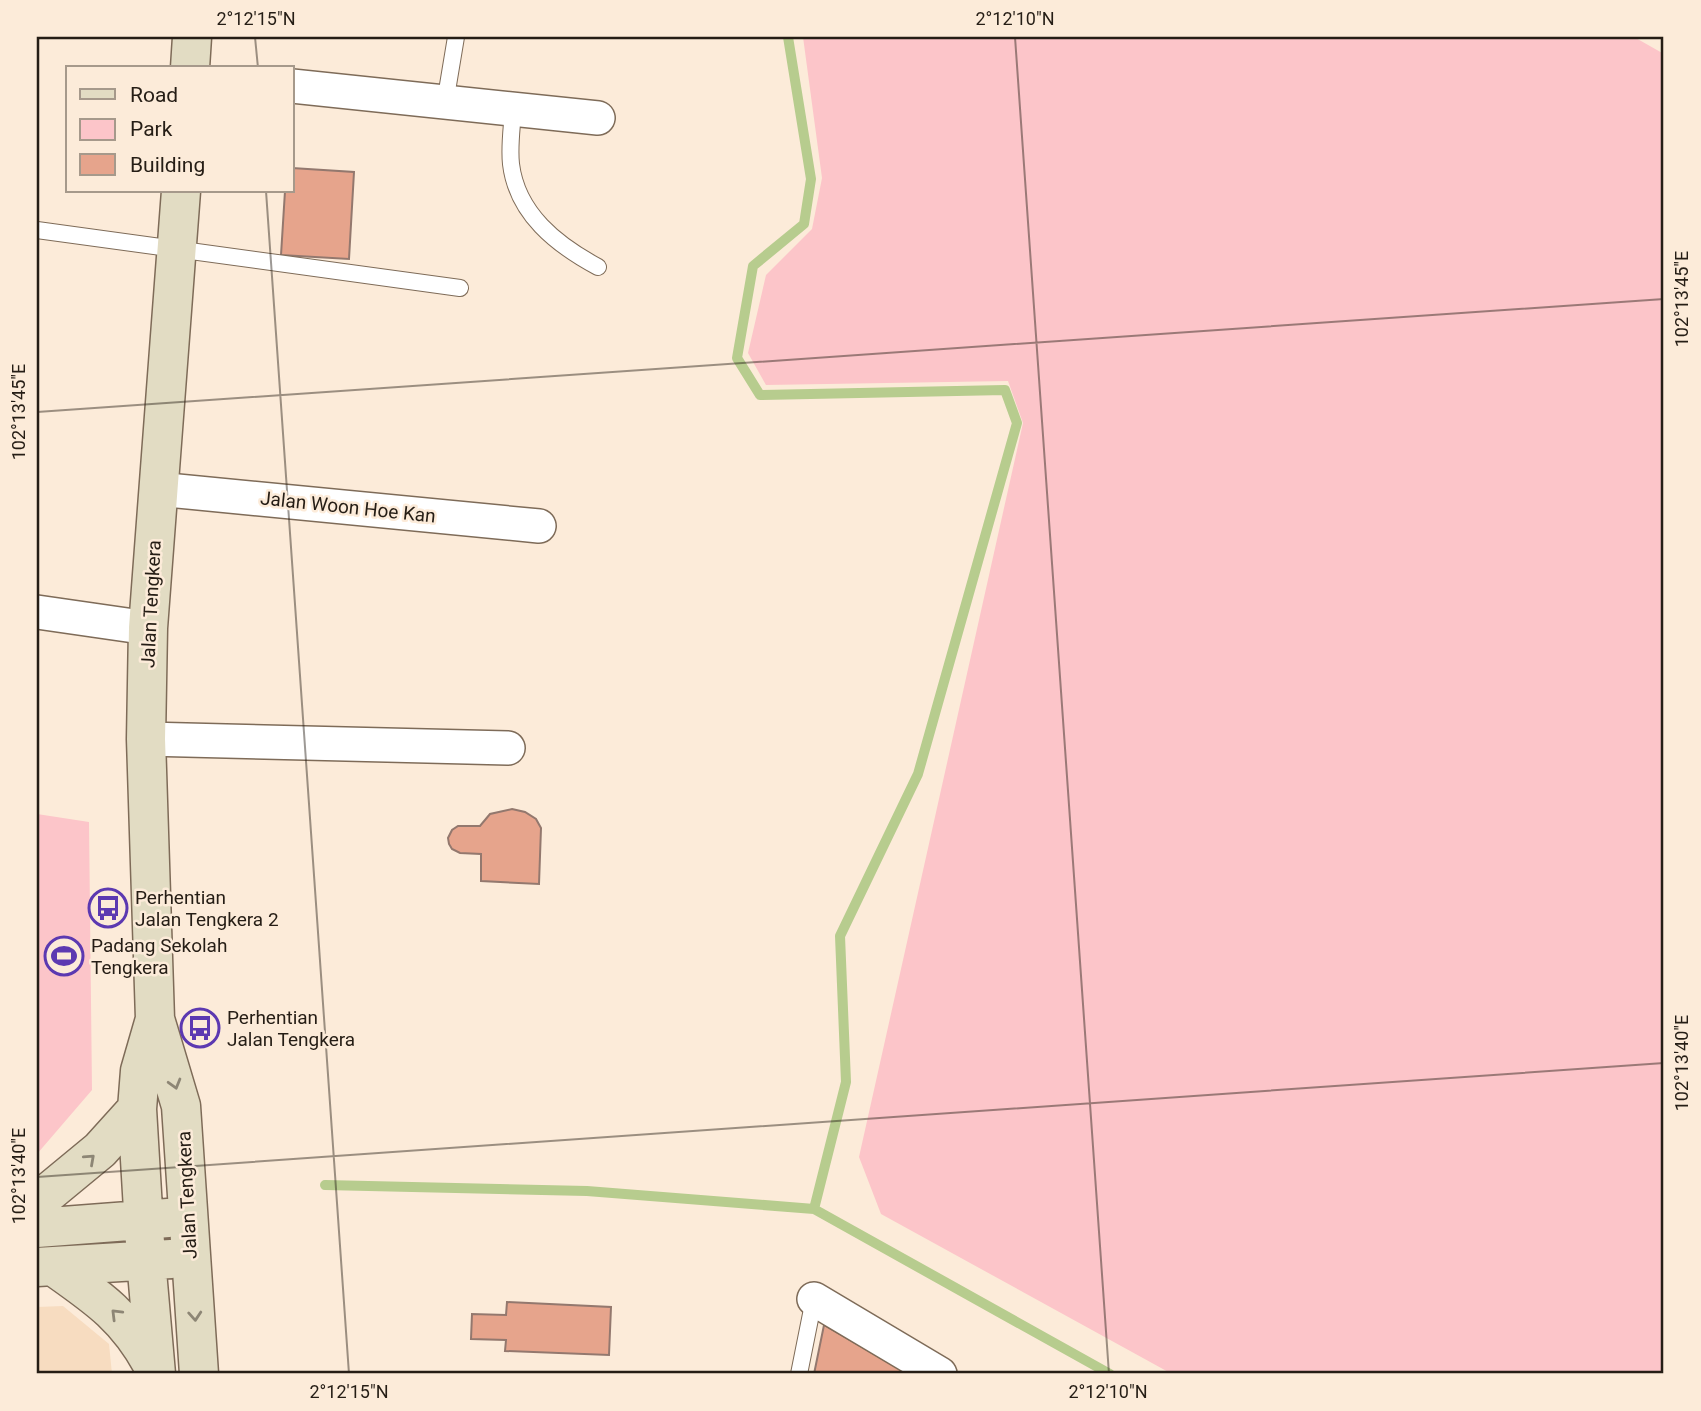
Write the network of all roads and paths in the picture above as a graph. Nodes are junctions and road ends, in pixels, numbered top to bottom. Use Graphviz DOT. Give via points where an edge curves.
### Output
graph roads {
  1 [pos="192,37"];
  2 [pos="456,37"];
  3 [pos="190,66"];
  4 [pos="294,86"];
  5 [pos="445,103"];
  6 [pos="513,110"];
  7 [pos="598,118"];
  8 [pos="181,192"];
  9 [pos="37,230"];
  10 [pos="177,248"];
  11 [pos="598,267"];
  12 [pos="460,288"];
  13 [pos="157,489"];
  14 [pos="539,526"];
  15 [pos="37,612"];
  16 [pos="148,628"];
  17 [pos="146,739"];
  18 [pos="509,748"];
  19 [pos="155,1018"];
  20 [pos="137,1109"];
  21 [pos="37,1202"];
  22 [pos="187,1217"];
  23 [pos="144,1220"];
  24 [pos="37,1228"];
  25 [pos="190,1258"];
  26 [pos="146,1260"];
  27 [pos="45,1267"];
  28 [pos="814,1299"];
  29 [pos="156,1372"];
  30 [pos="199,1374"];
  31 [pos="799,1374"];
  32 [pos="940,1374"];
  1 -- 3 [label="main road"];
  2 -- 5 [label="lane"];
  4 -- 5 [label="street"];
  5 -- 6 [label="street"];
  6 -- 7 [label="street"];
  6 -- 11 [label="lane" via="512,166 523,198 548,234"];
  8 -- 10 [label="main road, Jalan Tengkera"];
  9 -- 10 [label="lane"];
  10 -- 12 [label="lane"];
  10 -- 13 [label="main road, Jalan Tengkera"];
  13 -- 14 [label="street, Jalan Woon Hoe Kan"];
  13 -- 16 [label="main road, Jalan Tengkera"];
  15 -- 16 [label="street"];
  16 -- 17 [label="main road, Jalan Tengkera"];
  17 -- 18 [label="street"];
  17 -- 19 [label="main road, Jalan Tengkera"];
  19 -- 20 [label="main road, Jalan Tengkera" via="140,1071"];
  19 -- 22 [label="main road, Jalan Tengkera, one-way" via="181,1106"];
  21 -- 20 [label="main road, one-way" via="100,1150"];
  20 -- 23 [label="main road, Jalan Tengkera"];
  22 -- 23 [label="main road"];
  22 -- 25 [label="main road, Jalan Tengkera"];
  23 -- 24 [label="main road"];
  23 -- 26 [label="main road, Jalan Tengkera"];
  25 -- 26 [label="main road"];
  25 -- 30 [label="main road, Jalan Tengkera, one-way"];
  26 -- 27 [label="main road"];
  26 -- 29 [label="main road, Jalan Tengkera"];
  29 -- 27 [label="main road, one-way" via="139,1339 120,1317 97,1297"];
  28 -- 31 [label="lane"];
  28 -- 32 [label="street"];
}
